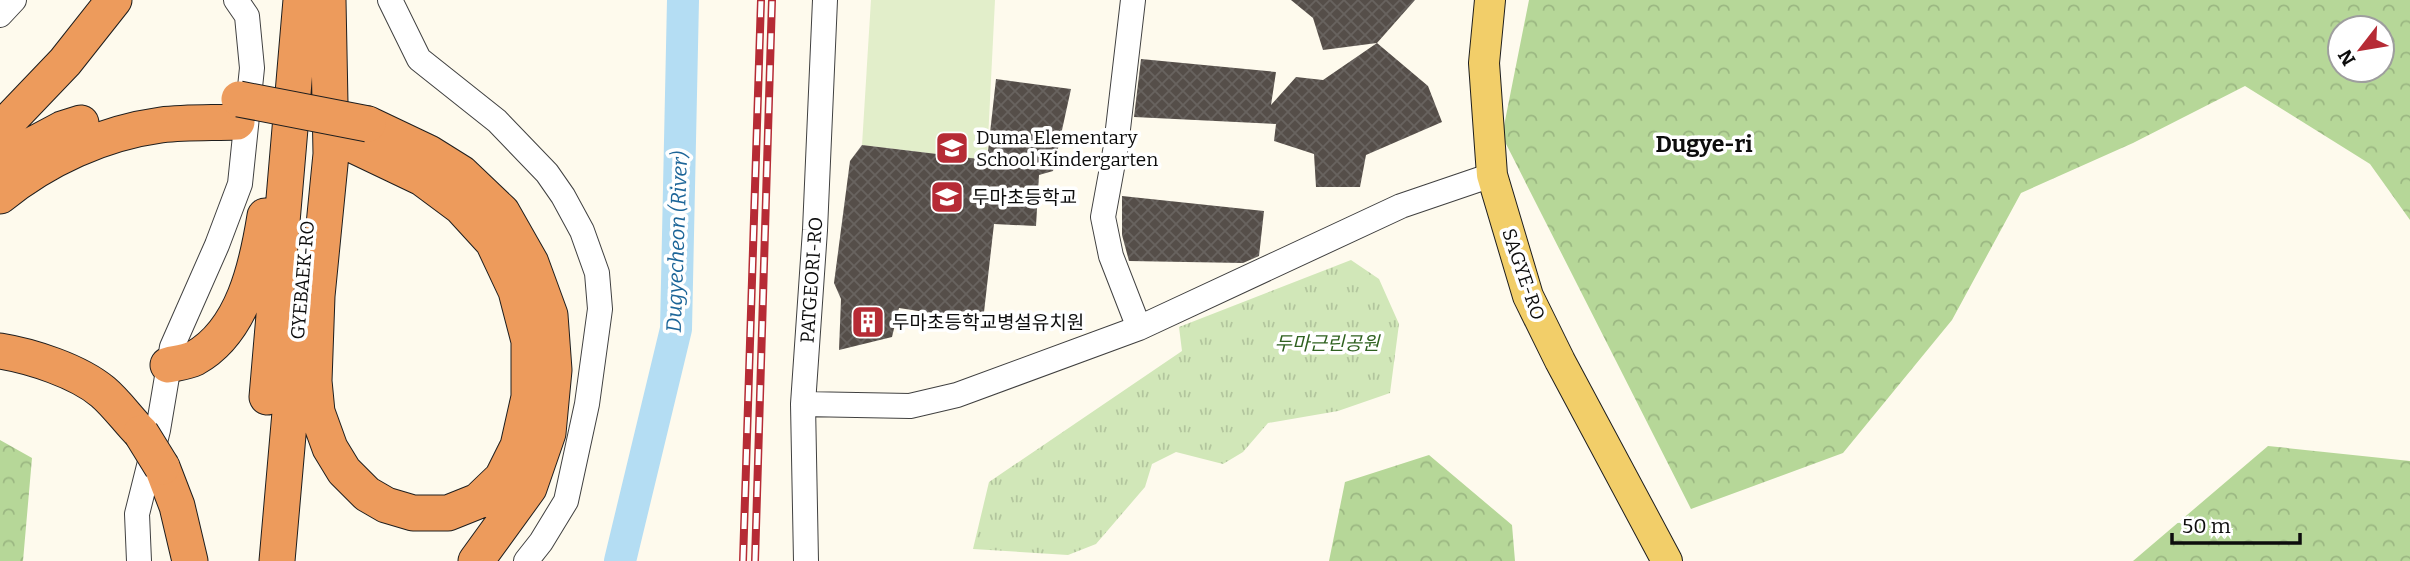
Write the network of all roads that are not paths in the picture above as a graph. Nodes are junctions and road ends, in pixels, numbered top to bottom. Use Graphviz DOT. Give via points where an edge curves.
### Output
graph roads {
  1 [pos="13,0"];
  2 [pos="114,0"];
  3 [pos="236,0"];
  4 [pos="301,0"];
  5 [pos="327,0"];
  6 [pos="390,0"];
  7 [pos="825,0"];
  8 [pos="1133,0"];
  9 [pos="1490,0"];
  10 [pos="0,15"];
  11 [pos="294,79"];
  12 [pos="238,110"];
  13 [pos="0,130"];
  14 [pos="362,136"];
  15 [pos="0,162"];
  16 [pos="1492,175"];
  17 [pos="0,196"];
  18 [pos="1139,328"];
  19 [pos="0,351"];
  20 [pos="168,365"];
  21 [pos="803,404"];
  22 [pos="139,561"];
  23 [pos="190,561"];
  24 [pos="253,561"];
  25 [pos="278,561"];
  26 [pos="476,561"];
  27 [pos="526,561"];
  28 [pos="806,561"];
  29 [pos="1667,561"];
  1 -- 10 [label="street"];
  2 -- 13 [label="highway" via="65,62"];
  3 -- 20 [label="street" via="247,16 253,68 240,184"];
  4 -- 11 [label="highway, GYEBAEK-RO"];
  5 -- 14 [label="highway" via="331,154 317,296 317,412 344,471 367,494 412,513 448,513 478,501 502,478 518,446 529,397 529,341 516,291 493,242 461,206"];
  5 -- 25 [label="highway, GYEBAEK-RO"];
  6 -- 27 [label="street" via="419,60 497,121 547,173 582,231 597,274 600,309 587,404 566,501"];
  7 -- 21 [label="street, PATGEORI-RO"];
  8 -- 18 [label="street" via="1103,217 1111,256"];
  9 -- 16 [label="main road, SAGYE-RO" via="1484,63"];
  11 -- 20 [label="highway" via="276,142 262,232 242,307 220,338 194,359"];
  11 -- 24 [label="highway, GYEBAEK-RO"];
  12 -- 14 [label="highway, bridge"];
  12 -- 15 [label="highway" via="204,100 110,114 62,129"];
  12 -- 17 [label="highway" via="117,135 72,151"];
  14 -- 26 [label="highway" via="429,153 461,173 502,212 531,263 550,315 554,370 548,433 528,488"];
  16 -- 18 [label="street" via="1401,206"];
  16 -- 29 [label="main road, SAGYE-RO" via="1528,296"];
  18 -- 21 [label="street" via="957,395 910,406"];
  19 -- 23 [label="highway, bridge" via="27,355 102,391 141,433 162,467 177,506"];
  20 -- 22 [label="street" via="137,514"];
  21 -- 28 [label="street, PATGEORI-RO"];
}
